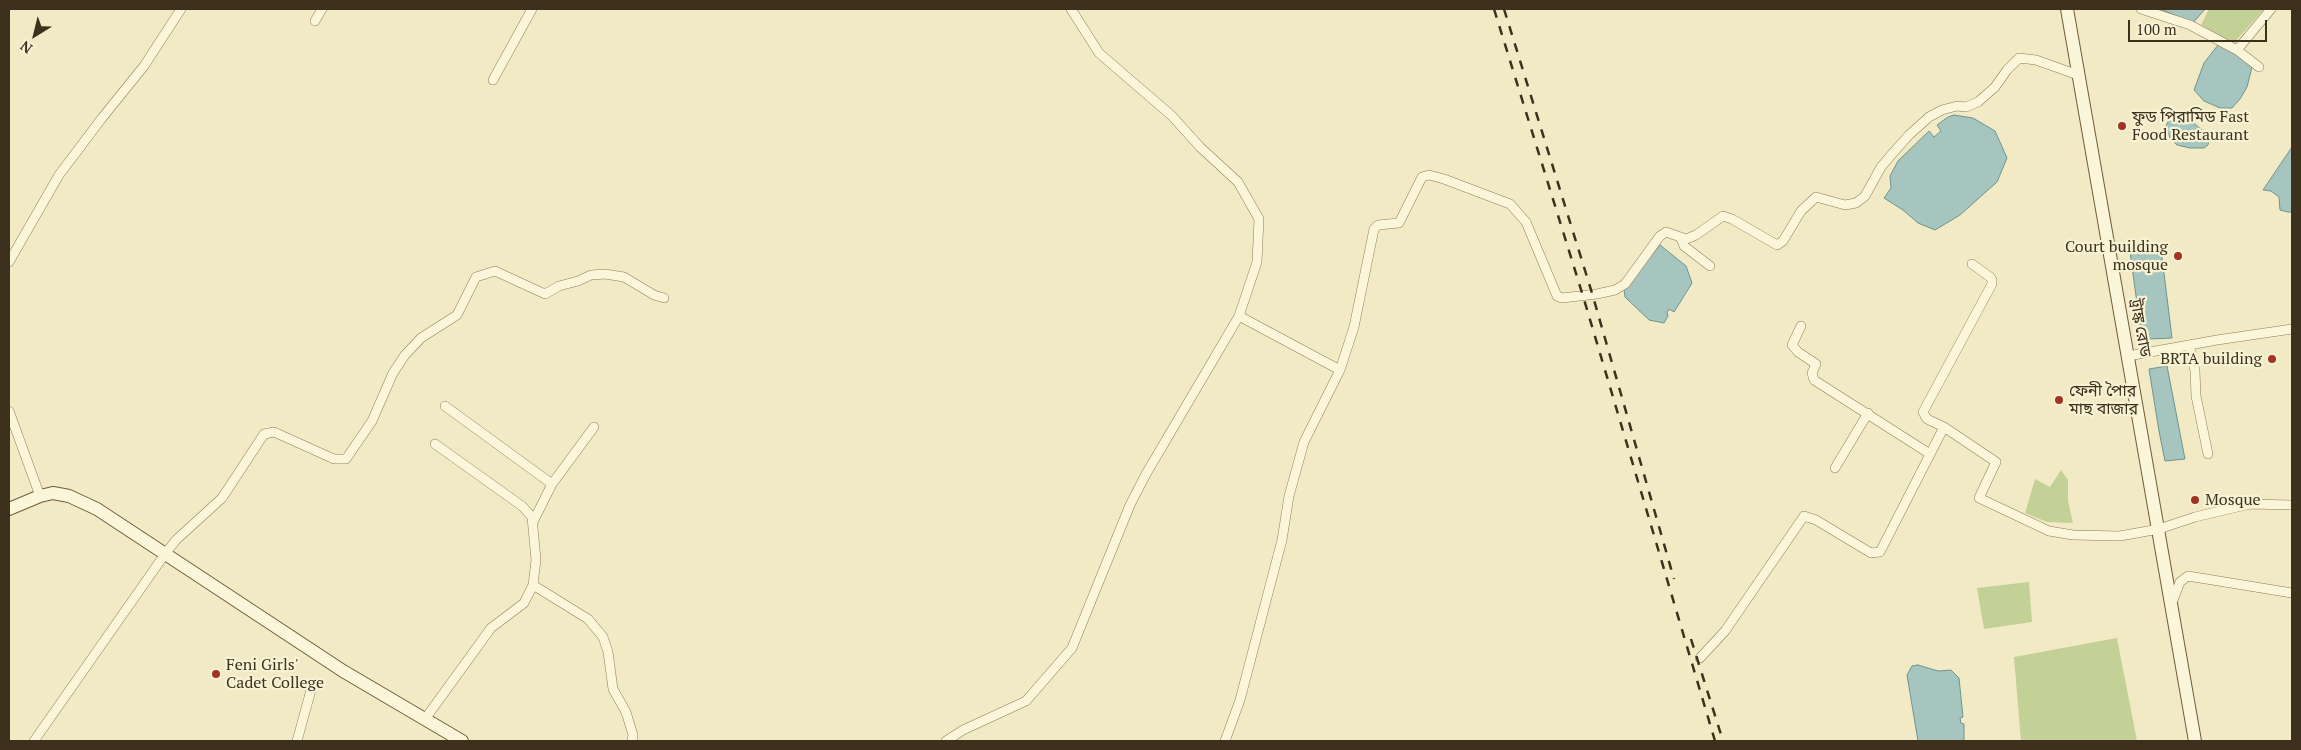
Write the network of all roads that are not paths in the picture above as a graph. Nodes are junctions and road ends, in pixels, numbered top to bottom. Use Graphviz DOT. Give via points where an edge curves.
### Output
graph roads {
  1 [pos="180,9"];
  2 [pos="322,9"];
  3 [pos="532,9"];
  4 [pos="1070,9"];
  5 [pos="2066,9"];
  6 [pos="2141,9"];
  7 [pos="2272,9"];
  8 [pos="315,21"];
  9 [pos="2237,50"];
  10 [pos="2259,67"];
  11 [pos="2078,75"];
  12 [pos="493,80"];
  13 [pos="1681,238"];
  14 [pos="9,262"];
  15 [pos="1972,264"];
  16 [pos="1710,266"];
  17 [pos="664,298"];
  18 [pos="1239,316"];
  19 [pos="1801,326"];
  20 [pos="2292,329"];
  21 [pos="2188,345"];
  22 [pos="2128,356"];
  23 [pos="1340,370"];
  24 [pos="445,406"];
  25 [pos="9,412"];
  26 [pos="1868,413"];
  27 [pos="1944,427"];
  28 [pos="594,428"];
  29 [pos="435,444"];
  30 [pos="1930,454"];
  31 [pos="2208,454"];
  32 [pos="1835,468"];
  33 [pos="552,484"];
  34 [pos="40,496"];
  35 [pos="2292,505"];
  36 [pos="9,509"];
  37 [pos="534,520"];
  38 [pos="2159,530"];
  39 [pos="165,554"];
  40 [pos="533,585"];
  41 [pos="2292,593"];
  42 [pos="2172,603"];
  43 [pos="1700,658"];
  44 [pos="311,690"];
  45 [pos="425,719"];
  46 [pos="34,741"];
  47 [pos="297,741"];
  48 [pos="462,741"];
  49 [pos="632,741"];
  50 [pos="946,741"];
  51 [pos="1225,741"];
  52 [pos="2194,741"];
  1 -- 14 [label="street" via="144,66 59,175"];
  2 -- 8 [label="street"];
  3 -- 12 [label="street"];
  4 -- 18 [label="street" via="1098,53 1172,116 1238,182 1251,203 1259,220 1257,262"];
  5 -- 11 [label="main road, ট্রাঙ্ক রোড"];
  6 -- 9 [label="street" via="2190,25"];
  7 -- 9 [label="street"];
  9 -- 10 [label="street"];
  11 -- 13 [label="street" via="2044,62 2019,58 1978,102 1942,110 1929,117 1881,167 1865,196 1856,203 1845,206 1816,197 1801,211 1783,241 1777,244 1723,216 1696,235"];
  11 -- 22 [label="main road, ট্রাঙ্ক রোড"];
  13 -- 16 [label="street" via="1684,246"];
  13 -- 23 [label="street" via="1666,232 1660,236 1625,284 1615,290 1562,298 1552,289 1526,222 1510,204 1444,179 1422,176 1399,223 1378,225 1374,229 1354,327"];
  15 -- 27 [label="street" via="1990,277 1992,284 1923,412 1927,419"];
  17 -- 39 [label="street" via="624,277 605,274 559,286 545,294 496,272 476,277 457,315 421,338 405,354 372,421 346,459 334,460 274,432 264,434 222,498"];
  18 -- 23 [label="street"];
  18 -- 50 [label="street" via="1146,474 1072,648 1026,701"];
  19 -- 26 [label="street" via="1792,345 1816,364 1812,373 1814,380"];
  20 -- 21 [label="street"];
  21 -- 22 [label="street"];
  21 -- 31 [label="street"];
  22 -- 38 [label="main road, ট্রাঙ্ক রোড"];
  23 -- 51 [label="street" via="1304,442 1240,700"];
  24 -- 33 [label="street"];
  25 -- 34 [label="street"];
  26 -- 30 [label="street"];
  26 -- 32 [label="street"];
  27 -- 30 [label="street"];
  27 -- 38 [label="street" via="1996,462 1979,496 1982,500 2049,531 2120,536"];
  28 -- 33 [label="street"];
  29 -- 37 [label="street" via="522,506"];
  30 -- 43 [label="street" via="1880,552 1871,553 1804,516 1725,631"];
  33 -- 37 [label="street"];
  34 -- 36 [label="main road"];
  34 -- 39 [label="main road" via="69,496 97,509"];
  35 -- 38 [label="street" via="2250,504 2195,517"];
  37 -- 40 [label="street" via="536,560"];
  38 -- 42 [label="main road, ট্রাঙ্ক রোড"];
  39 -- 45 [label="main road" via="343,671"];
  39 -- 46 [label="street"];
  40 -- 45 [label="street" via="524,603 491,628"];
  40 -- 49 [label="street" via="588,619 603,637 613,689 626,712"];
  41 -- 42 [label="street" via="2188,576 2180,582"];
  42 -- 52 [label="main road, ট্রাঙ্ক রোড"];
  44 -- 47 [label="street"];
  45 -- 48 [label="main road"];
}
